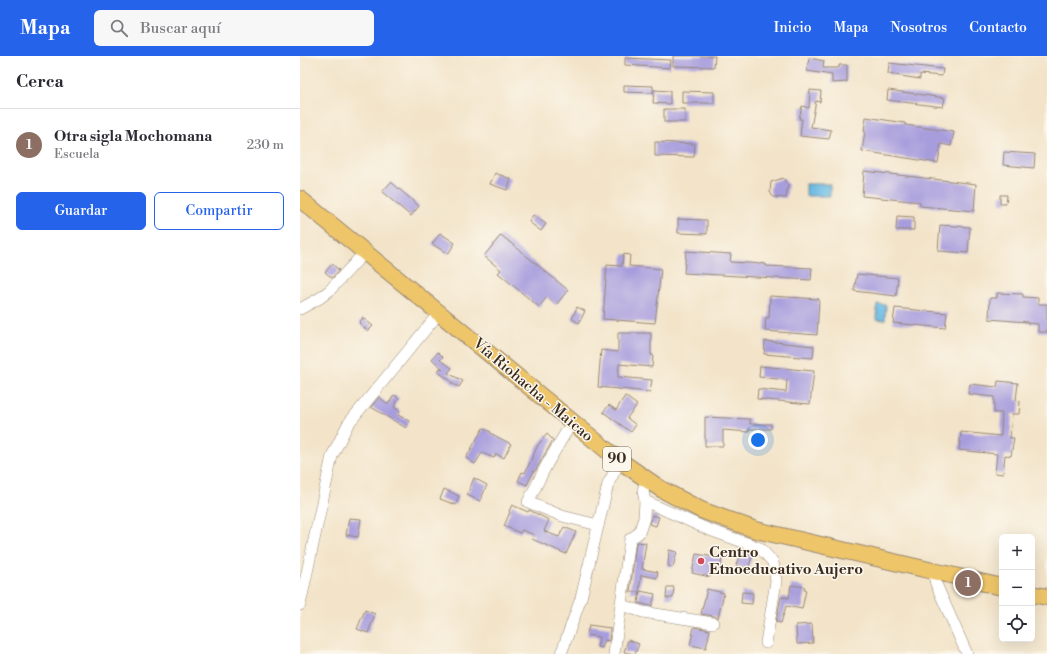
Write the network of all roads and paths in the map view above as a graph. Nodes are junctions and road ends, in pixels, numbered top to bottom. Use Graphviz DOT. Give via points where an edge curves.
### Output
graph roads {
  1 [pos="300,199"];
  2 [pos="365,252"];
  3 [pos="300,309"];
  4 [pos="439,313"];
  5 [pos="572,422"];
  6 [pos="620,461"];
  7 [pos="646,480"];
  8 [pos="646,501"];
  9 [pos="598,526"];
  10 [pos="933,572"];
  11 [pos="999,586"];
  12 [pos="1035,595"];
  13 [pos="1047,597"];
  14 [pos="300,605"];
  15 [pos="621,605"];
  16 [pos="713,623"];
  17 [pos="766,643"];
  18 [pos="561,654"];
  19 [pos="614,654"];
  20 [pos="968,654"];
  1 -- 2 [label="highway, Vía Riohacha - Maicao / 90"];
  2 -- 3 [label="street" via="330,290"];
  2 -- 4 [label="highway, Vía Riohacha - Maicao / 90"];
  4 -- 5 [label="highway, Vía Riohacha - Maicao / 90"];
  4 -- 14 [label="street" via="348,424 332,456"];
  5 -- 6 [label="highway, Vía Riohacha - Maicao / 90"];
  5 -- 9 [label="street" via="528,502 562,516"];
  6 -- 7 [label="highway, Vía Riohacha - Maicao / 90"];
  6 -- 9 [label="street" via="608,484"];
  7 -- 8 [label="street" via="643,491"];
  7 -- 10 [label="highway, Vía Riohacha - Maicao / 90" via="701,510 756,530"];
  8 -- 15 [label="street" via="639,533 630,539"];
  8 -- 17 [label="street" via="707,529 760,548 773,562 776,581"];
  9 -- 18 [label="street" via="581,598"];
  10 -- 11 [label="highway, Vía Riohacha - Maicao / 90"];
  10 -- 20 [label="street"];
  12 -- 13 [label="highway"];
  15 -- 16 [label="street" via="643,612"];
  15 -- 19 [label="street"];
}
